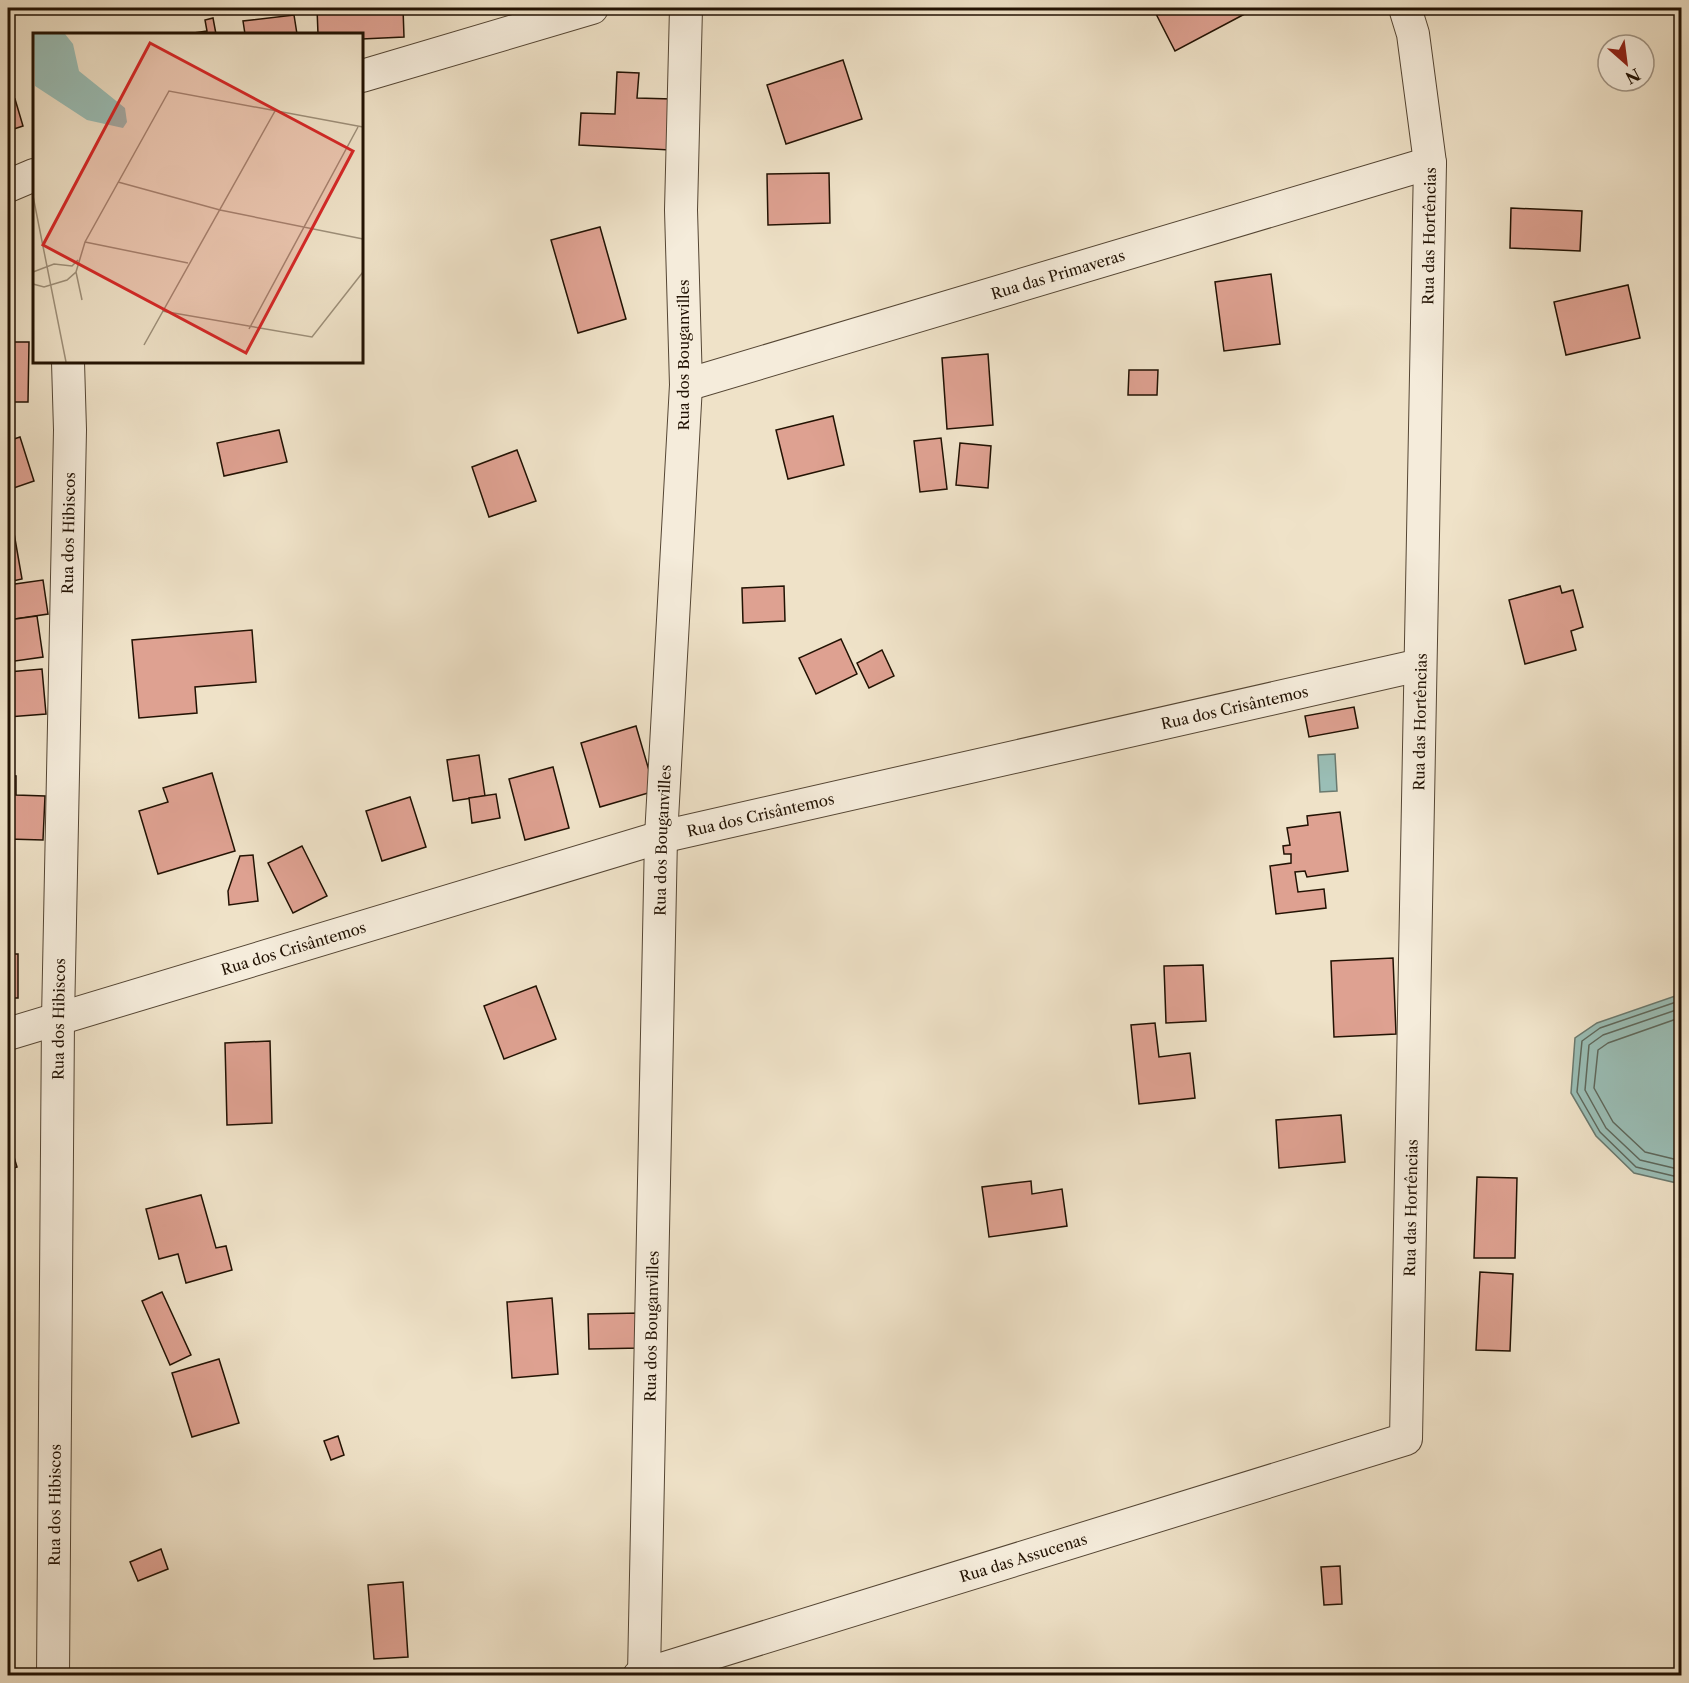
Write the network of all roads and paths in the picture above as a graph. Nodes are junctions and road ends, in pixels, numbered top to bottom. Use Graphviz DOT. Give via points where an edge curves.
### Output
graph roads {
  1 [pos="592,8"];
  2 [pos="686,8"];
  3 [pos="1410,16"];
  4 [pos="363,76"];
  5 [pos="1430,163"];
  6 [pos="33,176"];
  7 [pos="8,186"];
  8 [pos="68,363"];
  9 [pos="686,385"];
  10 [pos="1420,665"];
  11 [pos="661,837"];
  12 [pos="58,1019"];
  13 [pos="8,1034"];
  14 [pos="1406,1439"];
  15 [pos="641,1675"];
  16 [pos="53,1676"];
  1 -- 4 [label="street"];
  2 -- 9 [label="street, Rua dos Bouganvilles" via="681,210"];
  3 -- 5 [label="street, Rua das Hortências"];
  5 -- 9 [label="street, Rua das Primaveras"];
  5 -- 10 [label="street, Rua das Hortências"];
  6 -- 7 [label="street"];
  8 -- 12 [label="street, Rua dos Hibiscos"];
  9 -- 11 [label="street, Rua dos Bouganvilles"];
  10 -- 11 [label="street, Rua dos Crisântemos"];
  10 -- 14 [label="street, Rua das Hortências"];
  11 -- 12 [label="street, Rua dos Crisântemos"];
  11 -- 15 [label="street, Rua dos Bouganvilles"];
  12 -- 13 [label="street, Rua dos Crisântemos"];
  12 -- 16 [label="street, Rua dos Hibiscos"];
  14 -- 15 [label="street, Rua das Assucenas"];
}
